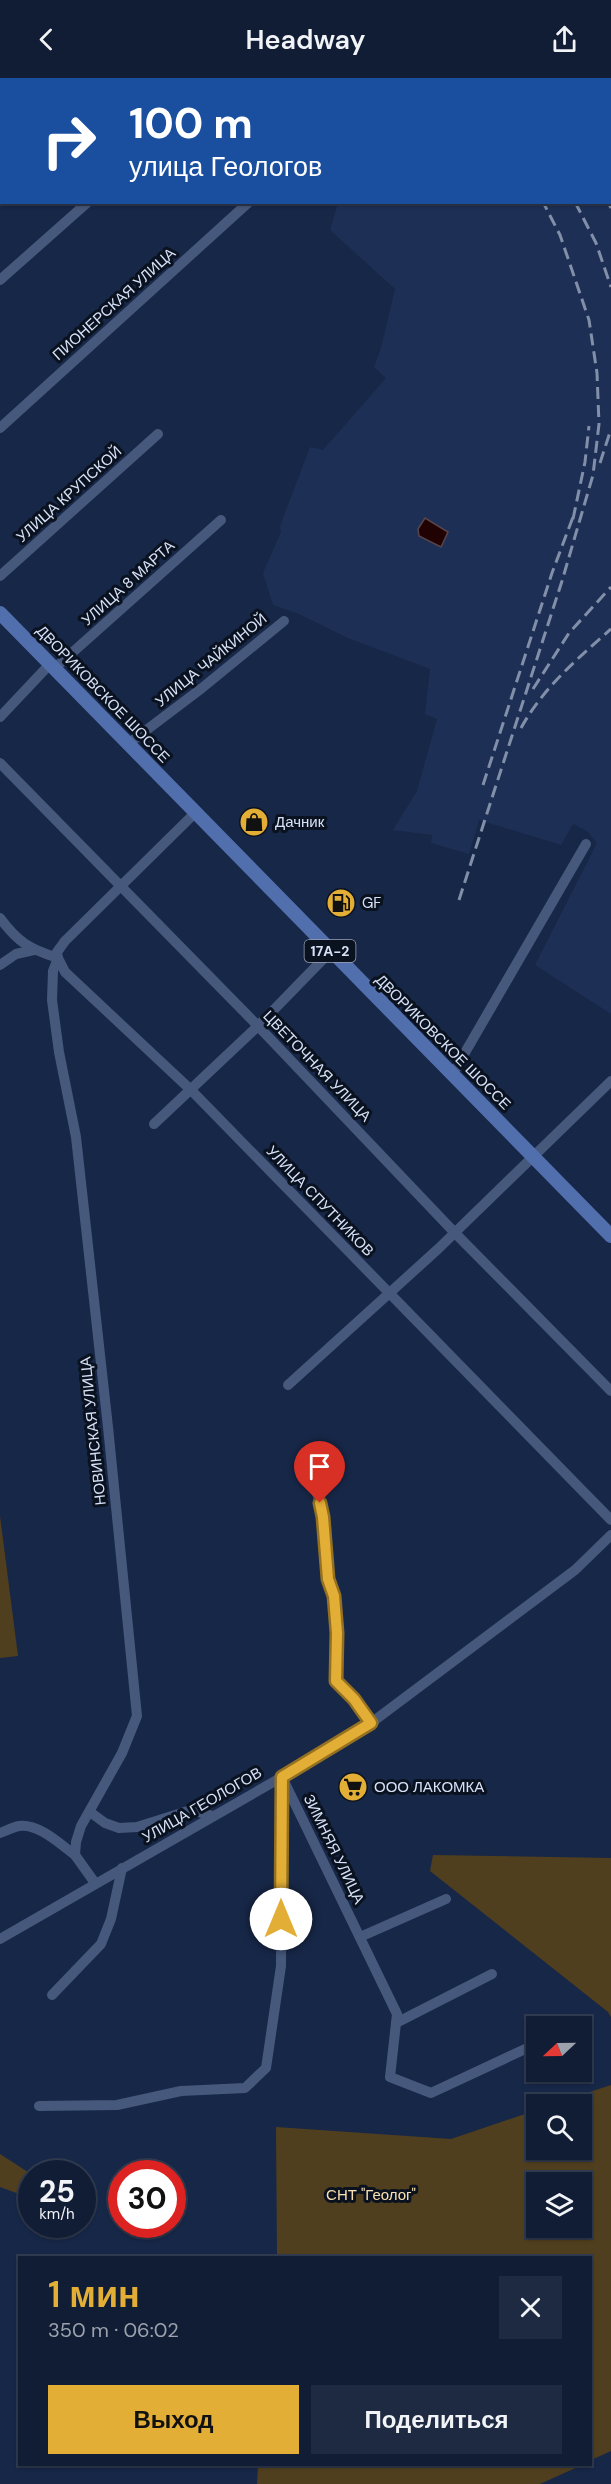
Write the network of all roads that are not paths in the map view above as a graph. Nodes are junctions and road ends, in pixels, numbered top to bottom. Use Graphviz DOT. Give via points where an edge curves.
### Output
graph roads {
  1 [pos="86,204"];
  2 [pos="247,204"];
  3 [pos="0,280"];
  4 [pos="0,428"];
  5 [pos="158,434"];
  6 [pos="221,520"];
  7 [pos="0,576"];
  8 [pos="0,613"];
  9 [pos="284,621"];
  10 [pos="52,666"];
  11 [pos="0,717"];
  12 [pos="128,744"];
  13 [pos="0,763"];
  14 [pos="195,813"];
  15 [pos="586,844"];
  16 [pos="121,886"];
  17 [pos="0,918"];
  18 [pos="34,950"];
  19 [pos="331,951"];
  20 [pos="58,958"];
  21 [pos="0,965"];
  22 [pos="258,1026"];
  23 [pos="452,1075"];
  24 [pos="611,1081"];
  25 [pos="191,1090"];
  26 [pos="154,1124"];
  27 [pos="533,1157"];
  28 [pos="455,1233"];
  29 [pos="611,1236"];
  30 [pos="389,1293"];
  31 [pos="288,1385"];
  32 [pos="611,1390"];
  33 [pos="313,1478"];
  34 [pos="611,1520"];
  35 [pos="611,1535"];
  36 [pos="371,1723"];
  37 [pos="282,1777"];
  38 [pos="90,1812"];
  39 [pos="213,1816"];
  40 [pos="0,1833"];
  41 [pos="75,1855"];
  42 [pos="122,1868"];
  43 [pos="95,1883"];
  44 [pos="446,1899"];
  45 [pos="360,1937"];
  46 [pos="0,1939"];
  47 [pos="492,1974"];
  48 [pos="52,1995"];
  49 [pos="396,2023"];
  50 [pos="526,2049"];
  51 [pos="39,2106"];
  1 -- 3 [label="street"];
  2 -- 4 [label="street, ПИОНЕРСКАЯ УЛИЦА"];
  5 -- 7 [label="street, УЛИЦА КРУПСКОЙ"];
  6 -- 10 [label="street, УЛИЦА 8 МАРТА"];
  8 -- 10 [label="main road, ДВОРИКОВСКОЕ ШОССЕ / 17А-2"];
  9 -- 12 [label="street, УЛИЦА ЧАЙКИНОЙ"];
  10 -- 11 [label="street, УЛИЦА 8 МАРТА"];
  10 -- 12 [label="main road, ДВОРИКОВСКОЕ ШОССЕ / 17А-2"];
  12 -- 14 [label="main road, ДВОРИКОВСКОЕ ШОССЕ / 17А-2"];
  13 -- 16 [label="street, ЦВЕТОЧНАЯ УЛИЦА"];
  14 -- 16 [label="street"];
  14 -- 19 [label="main road, ДВОРИКОВСКОЕ ШОССЕ / 17А-2"];
  15 -- 23 [label="street"];
  16 -- 20 [label="street" via="65,942 57,952"];
  16 -- 22 [label="street, ЦВЕТОЧНАЯ УЛИЦА"];
  17 -- 18 [label="street" via="16,938"];
  18 -- 20 [label="street"];
  18 -- 21 [label="street" via="16,954"];
  19 -- 22 [label="street"];
  19 -- 23 [label="main road, ДВОРИКОВСКОЕ ШОССЕ / 17А-2"];
  20 -- 25 [label="street, УЛИЦА СПУТНИКОВ" via="65,972"];
  20 -- 38 [label="street, НОВИНСКАЯ УЛИЦА" via="53,971 52,1000 76,1137 136,1716 122,1753"];
  22 -- 25 [label="street"];
  22 -- 28 [label="street, ЦВЕТОЧНАЯ УЛИЦА"];
  23 -- 27 [label="main road, ДВОРИКОВСКОЕ ШОССЕ / 17А-2"];
  24 -- 27 [label="street"];
  25 -- 26 [label="street"];
  25 -- 30 [label="street, УЛИЦА СПУТНИКОВ"];
  27 -- 28 [label="street"];
  27 -- 29 [label="main road, ДВОРИКОВСКОЕ ШОССЕ / 17А-2"];
  28 -- 30 [label="street"];
  28 -- 32 [label="street, ЦВЕТОЧНАЯ УЛИЦА"];
  30 -- 31 [label="street"];
  30 -- 34 [label="street, УЛИЦА СПУТНИКОВ"];
  33 -- 36 [label="street" via="323,1517 328,1579 334,1596 336,1681"];
  35 -- 36 [label="street, УЛИЦА ГЕОЛОГОВ" via="575,1570"];
  36 -- 37 [label="street, УЛИЦА ГЕОЛОГОВ"];
  37 -- 39 [label="street, УЛИЦА ГЕОЛОГОВ"];
  37 -- 45 [label="street, ЗИМНЯЯ УЛИЦА"];
  37 -- 51 [label="street, ЗИМНЯЯ УЛИЦА" via="281,1966 266,2068 245,2088 181,2091 117,2105"];
  38 -- 39 [label="street" via="119,1828 137,1827 191,1810"];
  38 -- 41 [label="street, НОВИНСКАЯ УЛИЦА" via="78,1834"];
  39 -- 42 [label="street, УЛИЦА ГЕОЛОГОВ"];
  40 -- 41 [label="street" via="30,1826"];
  41 -- 43 [label="street"];
  42 -- 43 [label="street, УЛИЦА ГЕОЛОГОВ"];
  42 -- 48 [label="street" via="111,1919 100,1944"];
  43 -- 46 [label="street, УЛИЦА ГЕОЛОГОВ"];
  44 -- 45 [label="street"];
  45 -- 49 [label="street, ЗИМНЯЯ УЛИЦА" via="397,2014"];
  47 -- 49 [label="street"];
  49 -- 50 [label="street, ЗИМНЯЯ УЛИЦА" via="390,2077 431,2093"];
}
